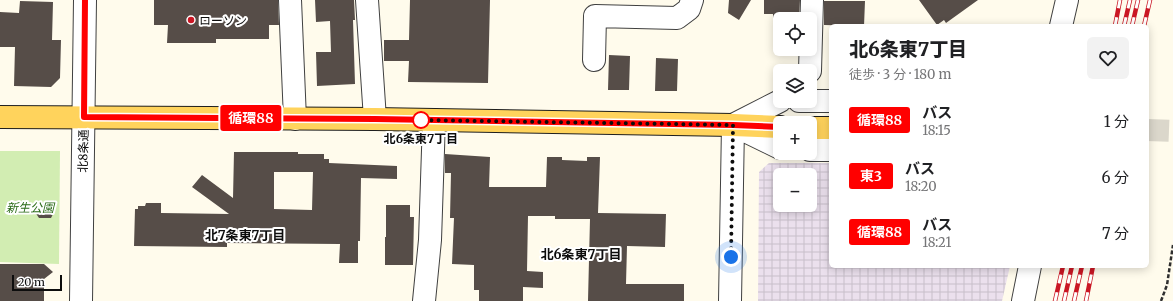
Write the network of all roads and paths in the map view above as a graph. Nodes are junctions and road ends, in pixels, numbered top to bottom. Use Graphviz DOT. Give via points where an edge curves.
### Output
graph roads {
  1 [pos="85,0"];
  2 [pos="290,0"];
  3 [pos="367,0"];
  4 [pos="692,0"];
  5 [pos="812,0"];
  6 [pos="1067,0"];
  7 [pos="1061,24"];
  8 [pos="594,60"];
  9 [pos="810,64"];
  10 [pos="817,101"];
  11 [pos="829,101"];
  12 [pos="773,105"];
  13 [pos="0,117"];
  14 [pos="84,117"];
  15 [pos="295,119"];
  16 [pos="375,119"];
  17 [pos="434,120"];
  18 [pos="733,125"];
  19 [pos="773,127"];
  20 [pos="817,128"];
  21 [pos="829,128"];
  22 [pos="773,145"];
  23 [pos="817,150"];
  24 [pos="829,150"];
  25 [pos="1173,245"];
  26 [pos="1030,268"];
  27 [pos="81,301"];
  28 [pos="424,301"];
  29 [pos="730,301"];
  30 [pos="1023,301"];
  31 [pos="1161,301"];
  1 -- 14 [label="street, 北8条通"];
  2 -- 15 [label="street"];
  3 -- 16 [label="street"];
  4 -- 8 [label="street" via="689,8 677,18 595,16"];
  5 -- 9 [label="street"];
  6 -- 7 [label="street"];
  10 -- 11 [label="street"];
  12 -- 18 [label="street"];
  13 -- 14 [label="main road"];
  14 -- 15 [label="main road"];
  14 -- 27 [label="street, 北8条通"];
  15 -- 16 [label="main road"];
  16 -- 17 [label="main road"];
  17 -- 18 [label="main road"];
  17 -- 28 [label="street" via="430,240"];
  18 -- 19 [label="main road"];
  18 -- 22 [label="street"];
  18 -- 29 [label="street"];
  20 -- 21 [label="main road"];
  23 -- 24 [label="street"];
  25 -- 31 [label="path" via="1167,285"];
  26 -- 30 [label="street"];
}
